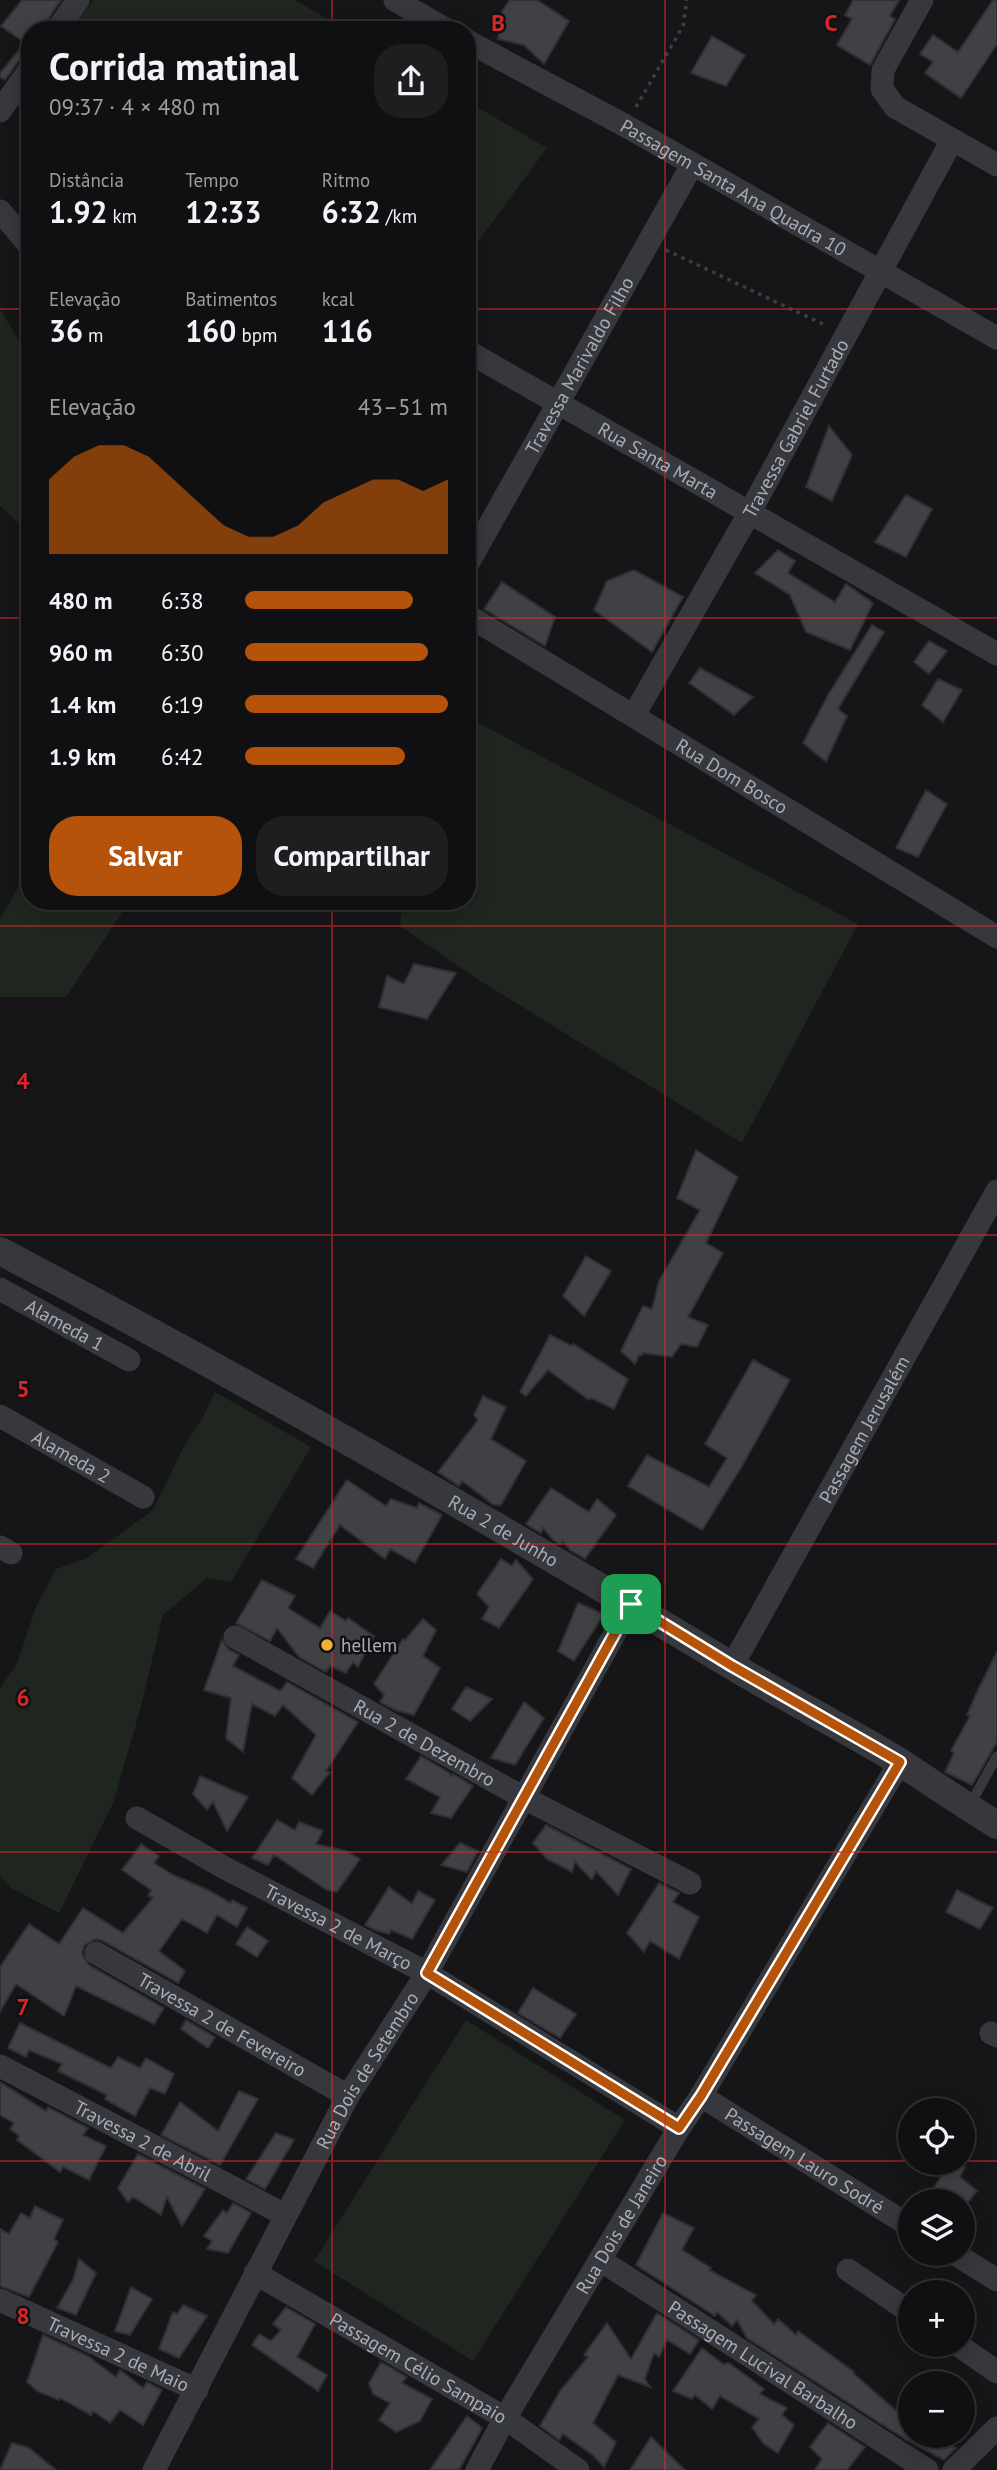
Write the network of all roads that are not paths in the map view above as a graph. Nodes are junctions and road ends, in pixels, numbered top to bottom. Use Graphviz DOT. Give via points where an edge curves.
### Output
graph roads {
  1 [pos="78,0"];
  2 [pos="395,0"];
  3 [pos="922,0"];
  4 [pos="420,7"];
  5 [pos="63,21"];
  6 [pos="436,21"];
  7 [pos="476,46"];
  8 [pos="21,95"];
  9 [pos="0,111"];
  10 [pos="952,140"];
  11 [pos="692,164"];
  12 [pos="997,165"];
  13 [pos="0,211"];
  14 [pos="21,236"];
  15 [pos="881,271"];
  16 [pos="997,338"];
  17 [pos="476,356"];
  18 [pos="558,403"];
  19 [pos="750,512"];
  20 [pos="476,549"];
  21 [pos="476,620"];
  22 [pos="997,653"];
  23 [pos="634,715"];
  24 [pos="997,937"];
  25 [pos="997,1191"];
  26 [pos="0,1251"];
  27 [pos="0,1289"];
  28 [pos="129,1360"];
  29 [pos="0,1416"];
  30 [pos="143,1497"];
  31 [pos="631,1604"];
  32 [pos="235,1637"];
  33 [pos="732,1666"];
  34 [pos="997,1756"];
  35 [pos="900,1762"];
  36 [pos="524,1798"];
  37 [pos="969,1808"];
  38 [pos="137,1818"];
  39 [pos="997,1825"];
  40 [pos="690,1883"];
  41 [pos="96,1953"];
  42 [pos="427,1973"];
  43 [pos="0,2066"];
  44 [pos="348,2096"];
  45 [pos="701,2096"];
  46 [pos="679,2128"];
  47 [pos="285,2215"];
  48 [pos="898,2219"];
  49 [pos="600,2260"];
  50 [pos="974,2266"];
  51 [pos="848,2270"];
  52 [pos="255,2273"];
  53 [pos="997,2280"];
  54 [pos="0,2300"];
  55 [pos="898,2304"];
  56 [pos="975,2357"];
  57 [pos="997,2372"];
  58 [pos="197,2390"];
  59 [pos="505,2418"];
  60 [pos="997,2428"];
  61 [pos="154,2470"];
  62 [pos="477,2470"];
  63 [pos="578,2470"];
  64 [pos="927,2470"];
  65 [pos="954,2470"];
  1 -- 5 [label="street"];
  2 -- 4 [label="street"];
  3 -- 10 [label="street" via="883,69 882,89 895,107"];
  4 -- 6 [label="street"];
  7 -- 11 [label="street, Passagem Santa Ana Quadra 10"];
  8 -- 9 [label="street"];
  10 -- 12 [label="street"];
  10 -- 15 [label="street, Travessa Gabriel Furtado"];
  11 -- 15 [label="street, Passagem Santa Ana Quadra 10"];
  11 -- 18 [label="street, Travessa Marivaldo Filho"];
  13 -- 14 [label="street"];
  15 -- 16 [label="street, Passagem Santa Ana Quadra 10"];
  15 -- 19 [label="street, Travessa Gabriel Furtado"];
  17 -- 18 [label="street, Rua Santa Marta"];
  18 -- 19 [label="street, Rua Santa Marta"];
  18 -- 20 [label="street, Travessa Marivaldo Filho"];
  19 -- 22 [label="street, Rua Santa Marta"];
  19 -- 23 [label="street, Travessa Gabriel Furtado"];
  21 -- 23 [label="street, Rua Dom Bosco"];
  23 -- 24 [label="street, Rua Dom Bosco"];
  25 -- 33 [label="street, Passagem Jerusalém"];
  26 -- 31 [label="street, Rua 2 de Junho" via="408,1475"];
  27 -- 28 [label="street, Alameda 1"];
  29 -- 30 [label="street, Alameda 2"];
  31 -- 33 [label="street, Rua 2 de Junho"];
  31 -- 36 [label="street, Rua Dois de Setembro"];
  32 -- 36 [label="street, Rua 2 de Dezembro"];
  33 -- 35 [label="street, Rua 2 de Junho"];
  34 -- 37 [label="lane"];
  35 -- 37 [label="street, Rua 2 de Junho"];
  35 -- 45 [label="street, Rua Dois de Janeiro"];
  36 -- 40 [label="street, Rua 2 de Dezembro"];
  36 -- 42 [label="street, Rua Dois de Setembro"];
  37 -- 39 [label="street, Rua 2 de Junho"];
  38 -- 42 [label="street, Travessa 2 de Março"];
  41 -- 44 [label="street, Travessa 2 de Fevereiro"];
  42 -- 44 [label="street, Rua Dois de Setembro"];
  42 -- 46 [label="street, Travessa 2 de Março"];
  43 -- 47 [label="street, Travessa 2 de Abril"];
  44 -- 47 [label="street, Rua Dois de Setembro"];
  45 -- 46 [label="street, Rua Dois de Janeiro"];
  45 -- 48 [label="street, Passagem Lauro Sodré"];
  46 -- 49 [label="street, Rua Dois de Janeiro"];
  47 -- 52 [label="street, Rua Dois de Setembro"];
  49 -- 59 [label="street, Rua Dois de Janeiro"];
  49 -- 64 [label="street, Passagem Lucival Barbalho"];
  50 -- 53 [label="street"];
  51 -- 55 [label="street"];
  52 -- 58 [label="street, Rua Dois de Setembro"];
  52 -- 59 [label="street, Passagem Célio Sampaio"];
  54 -- 58 [label="street, Travessa 2 de Maio"];
  56 -- 57 [label="street"];
  58 -- 61 [label="street, Rua Dois de Setembro"];
  59 -- 62 [label="street, Rua Dois de Janeiro"];
  59 -- 63 [label="street, Passagem Célio Sampaio"];
  60 -- 65 [label="street"];
}
